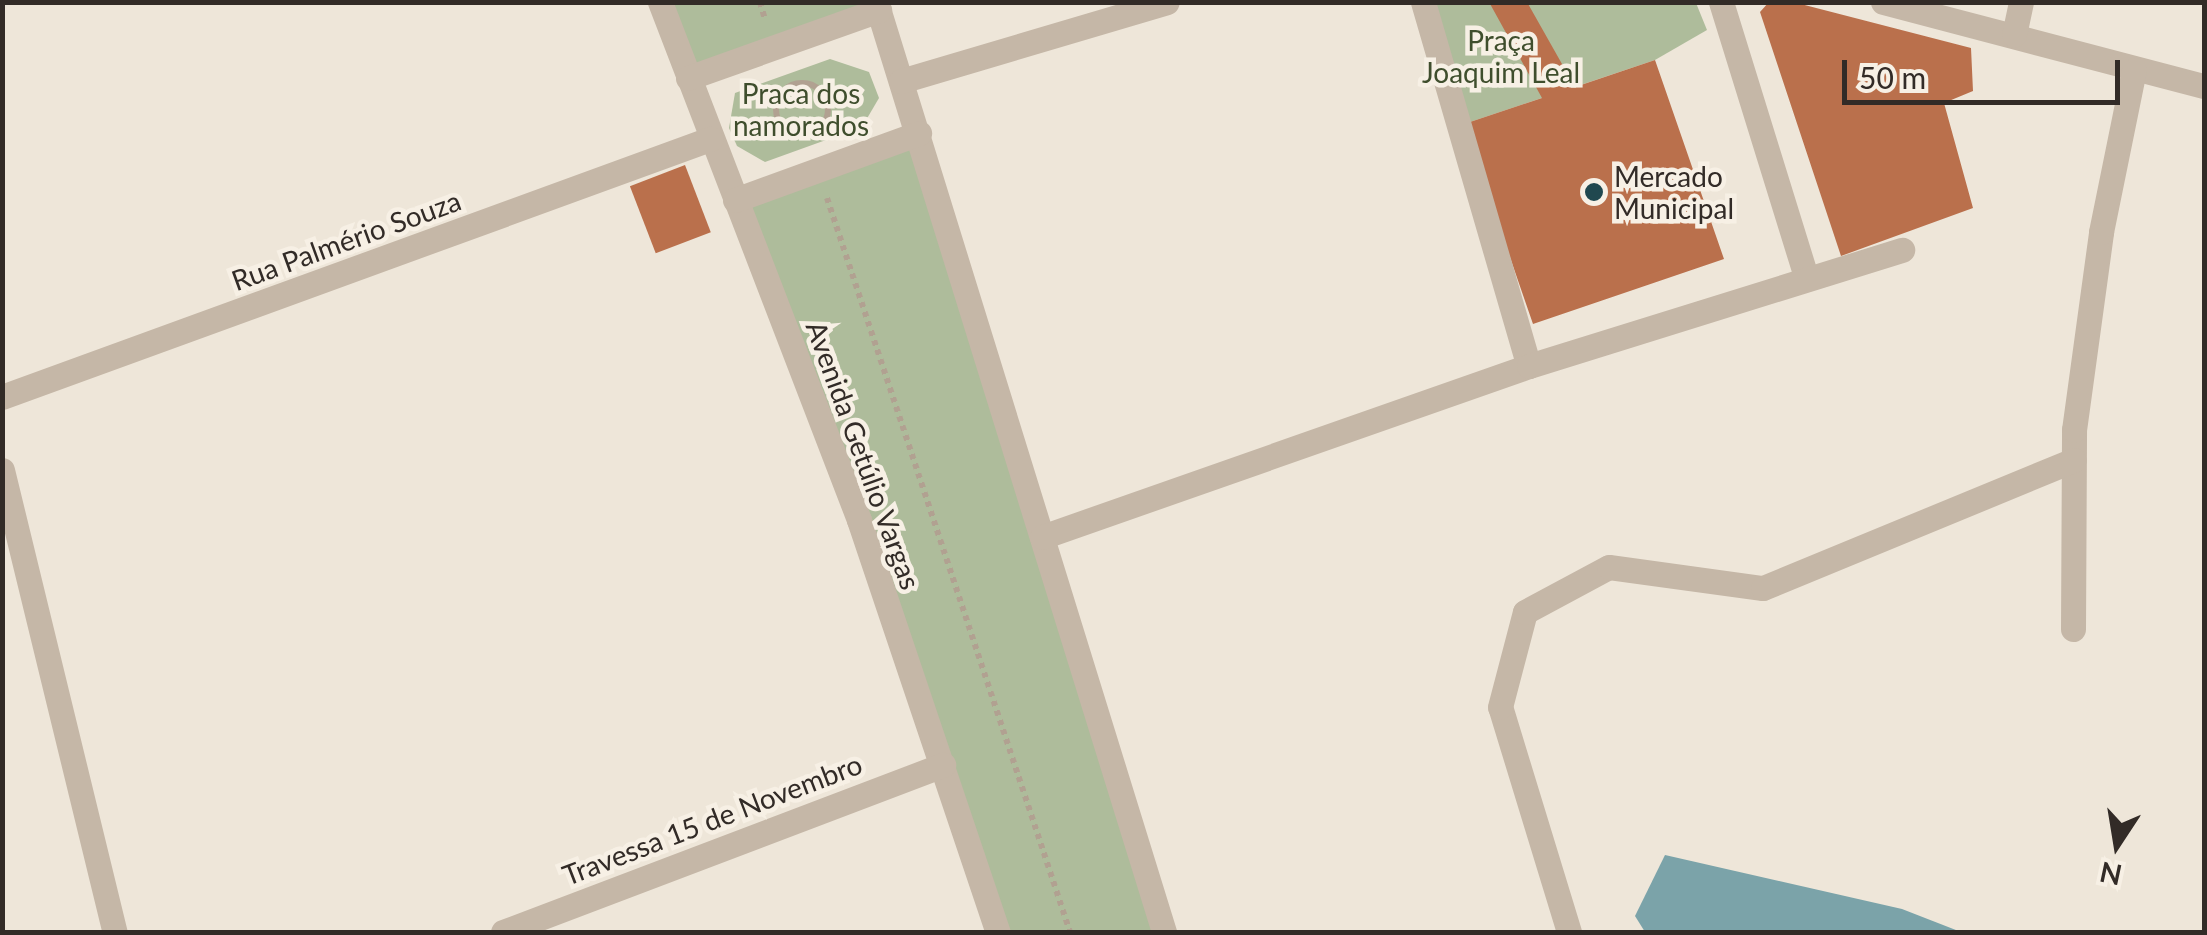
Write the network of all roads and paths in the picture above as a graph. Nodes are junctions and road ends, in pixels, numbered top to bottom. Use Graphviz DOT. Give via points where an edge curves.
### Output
graph roads {
  1 [pos="660,2"];
  2 [pos="1167,2"];
  3 [pos="1423,2"];
  4 [pos="1721,2"];
  5 [pos="1882,2"];
  6 [pos="2021,2"];
  7 [pos="878,6"];
  8 [pos="2014,36"];
  9 [pos="2134,70"];
  10 [pos="688,78"];
  11 [pos="901,82"];
  12 [pos="2204,86"];
  13 [pos="918,133"];
  14 [pos="806,134"];
  15 [pos="710,139"];
  16 [pos="817,168"];
  17 [pos="735,200"];
  18 [pos="1902,250"];
  19 [pos="1806,276"];
  20 [pos="1529,366"];
  21 [pos="2,397"];
  22 [pos="2074,460"];
  23 [pos="2,470"];
  24 [pos="1042,537"];
  25 [pos="2073,629"];
  26 [pos="943,765"];
  27 [pos="115,932"];
  28 [pos="503,932"];
  29 [pos="998,932"];
  30 [pos="1070,932"];
  31 [pos="1164,932"];
  32 [pos="1569,932"];
  1 -- 10 [label="street, Avenida Getúlio Vargas"];
  2 -- 11 [label="street"];
  3 -- 20 [label="street"];
  4 -- 19 [label="street"];
  5 -- 8 [label="street"];
  6 -- 8 [label="street"];
  7 -- 10 [label="street"];
  7 -- 11 [label="street"];
  8 -- 9 [label="street"];
  9 -- 12 [label="street"];
  9 -- 22 [label="street" via="2101,232"];
  10 -- 15 [label="street, Avenida Getúlio Vargas"];
  11 -- 13 [label="street"];
  13 -- 16 [label="street"];
  13 -- 24 [label="street"];
  14 -- 14 [label="path" via="826,120 828,104 814,85 797,83 777,99 777,117 788,131"];
  14 -- 16 [label="path"];
  15 -- 17 [label="street, Avenida Getúlio Vargas"];
  15 -- 21 [label="street, Rua Palmério Souza"];
  16 -- 17 [label="street"];
  16 -- 30 [label="path"];
  17 -- 26 [label="street, Avenida Getúlio Vargas" via="859,520"];
  18 -- 19 [label="street"];
  19 -- 20 [label="street"];
  20 -- 24 [label="street"];
  22 -- 25 [label="street"];
  22 -- 32 [label="street" via="1763,588 1610,567 1525,612 1500,707"];
  23 -- 27 [label="street"];
  24 -- 31 [label="street"];
  26 -- 28 [label="street, Travessa 15 de Novembro"];
  26 -- 29 [label="street, Avenida Getúlio Vargas"];
}
